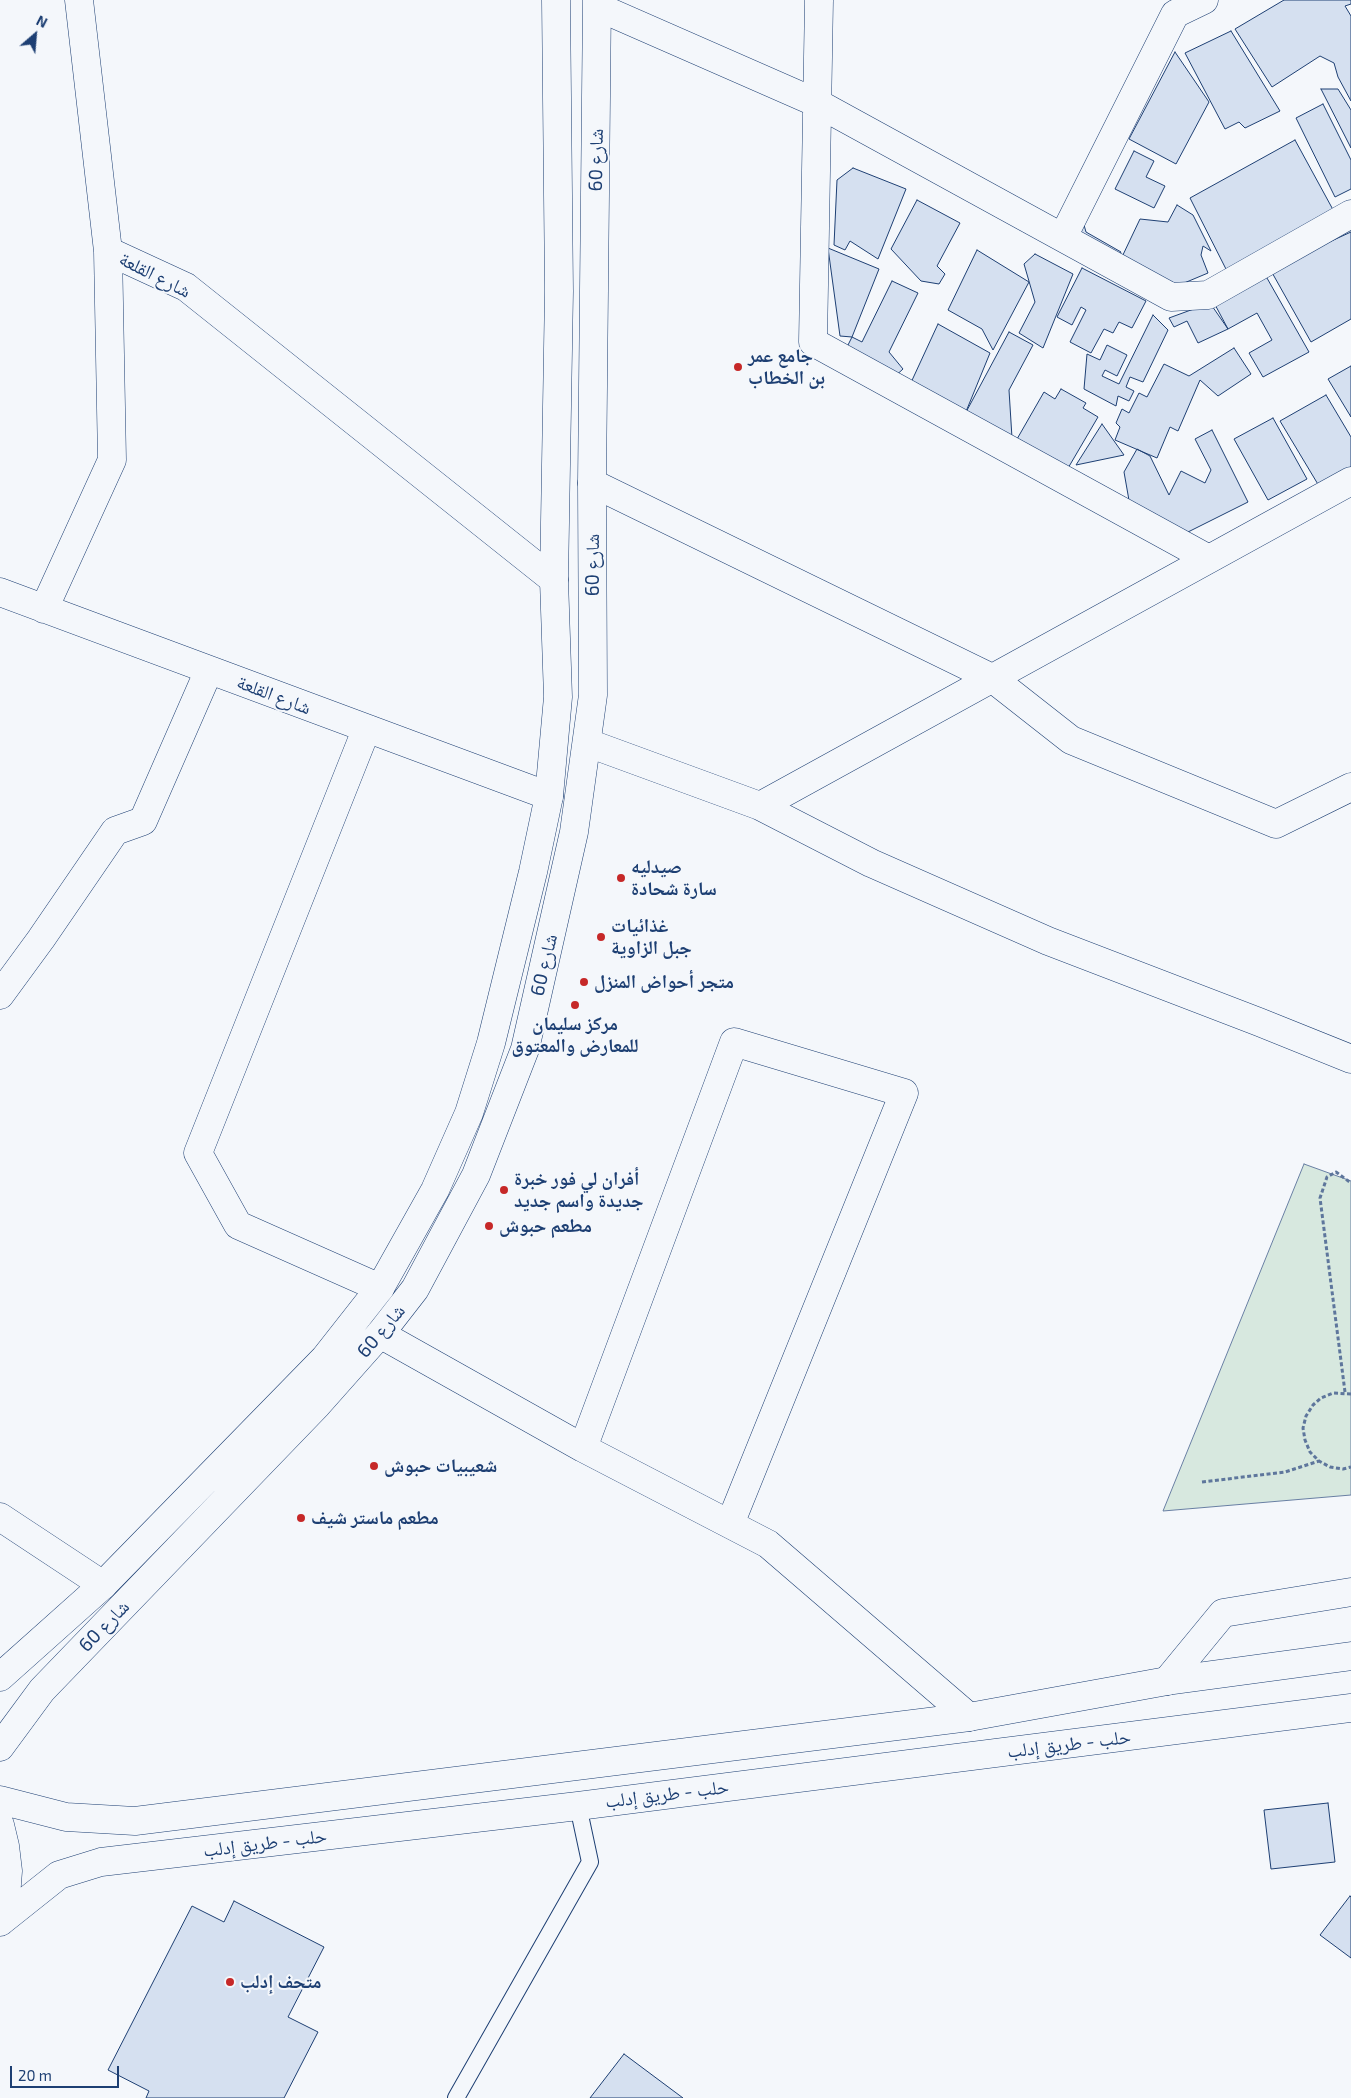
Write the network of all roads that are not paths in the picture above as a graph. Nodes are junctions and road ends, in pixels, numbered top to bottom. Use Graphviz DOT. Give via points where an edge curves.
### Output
graph roads {
  1 [pos="79,0"];
  2 [pos="819,0"];
  3 [pos="1204,0"];
  4 [pos="551,4"];
  5 [pos="597,4"];
  6 [pos="1165,7"];
  7 [pos="817,103"];
  8 [pos="1351,214"];
  9 [pos="1062,238"];
  10 [pos="108,251"];
  11 [pos="1351,481"];
  12 [pos="592,483"];
  13 [pos="1207,558"];
  14 [pos="554,580"];
  15 [pos="0,592"];
  16 [pos="44,609"];
  17 [pos="209,670"];
  18 [pos="992,678"];
  19 [pos="366,730"];
  20 [pos="588,743"];
  21 [pos="1351,788"];
  22 [pos="549,796"];
  23 [pos="760,806"];
  24 [pos="0,995"];
  25 [pos="1351,1059"];
  26 [pos="380,1288"];
  27 [pos="380,1334"];
  28 [pos="583,1448"];
  29 [pos="0,1517"];
  30 [pos="730,1524"];
  31 [pos="103,1584"];
  32 [pos="1351,1592"];
  33 [pos="1351,1656"];
  34 [pos="0,1677"];
  35 [pos="1167,1681"];
  36 [pos="1351,1708"];
  37 [pos="969,1717"];
  38 [pos="0,1747"];
  39 [pos="0,1800"];
  40 [pos="578,1806"];
  41 [pos="0,1825"];
  42 [pos="0,1922"];
  43 [pos="456,2098"];
  1 -- 10 [label="street"];
  2 -- 7 [label="street"];
  3 -- 6 [label="street"];
  4 -- 14 [label="street, شارع 60" via="559,291"];
  5 -- 7 [label="street"];
  5 -- 12 [label="street, شارع 60"];
  6 -- 9 [label="street"];
  7 -- 9 [label="street"];
  7 -- 13 [label="street" via="813,342"];
  8 -- 9 [label="street" via="1208,295 1171,298"];
  10 -- 14 [label="street, شارع القلعة" via="186,287"];
  10 -- 16 [label="street" via="112,460"];
  11 -- 13 [label="street"];
  12 -- 18 [label="street"];
  12 -- 20 [label="street, شارع 60" via="593,695"];
  13 -- 18 [label="street"];
  14 -- 22 [label="street, شارع 60" via="558,697"];
  15 -- 16 [label="street, شارع القلعة"];
  16 -- 17 [label="street, شارع القلعة"];
  17 -- 19 [label="street, شارع القلعة"];
  17 -- 24 [label="street" via="144,821 115,831"];
  18 -- 21 [label="street" via="1071,740 1276,824"];
  18 -- 23 [label="street"];
  19 -- 22 [label="street, شارع القلعة"];
  19 -- 26 [label="street" via="198,1153 238,1225"];
  20 -- 23 [label="street"];
  20 -- 27 [label="street, شارع 60" via="574,832 525,1048 476,1175 415,1289"];
  22 -- 26 [label="street, شارع 60" via="534,872 491,1044 469,1113 435,1190"];
  23 -- 25 [label="street" via="871,862 1048,941"];
  26 -- 31 [label="street, شارع 60" via="325,1358"];
  27 -- 28 [label="street"];
  27 -- 38 [label="street, شارع 60" via="317,1405 42,1690"];
  28 -- 30 [label="street"];
  28 -- 30 [label="street" via="734,1042 904,1093"];
  29 -- 31 [label="street"];
  30 -- 37 [label="street" via="768,1544"];
  31 -- 34 [label="street, شارع 60"];
  32 -- 35 [label="street" via="1223,1613"];
  33 -- 35 [label="street, حلب - طريق إدلب"];
  35 -- 37 [label="street, حلب - طريق إدلب"];
  36 -- 40 [label="street, حلب - طريق إدلب"];
  37 -- 39 [label="street, حلب - طريق إدلب" via="135,1821 66,1817"];
  40 -- 42 [label="street, حلب - طريق إدلب" via="101,1862 59,1875"];
  40 -- 43 [label="lane" via="590,1862"];
  41 -- 42 [label="street" via="8,1871"];
}
